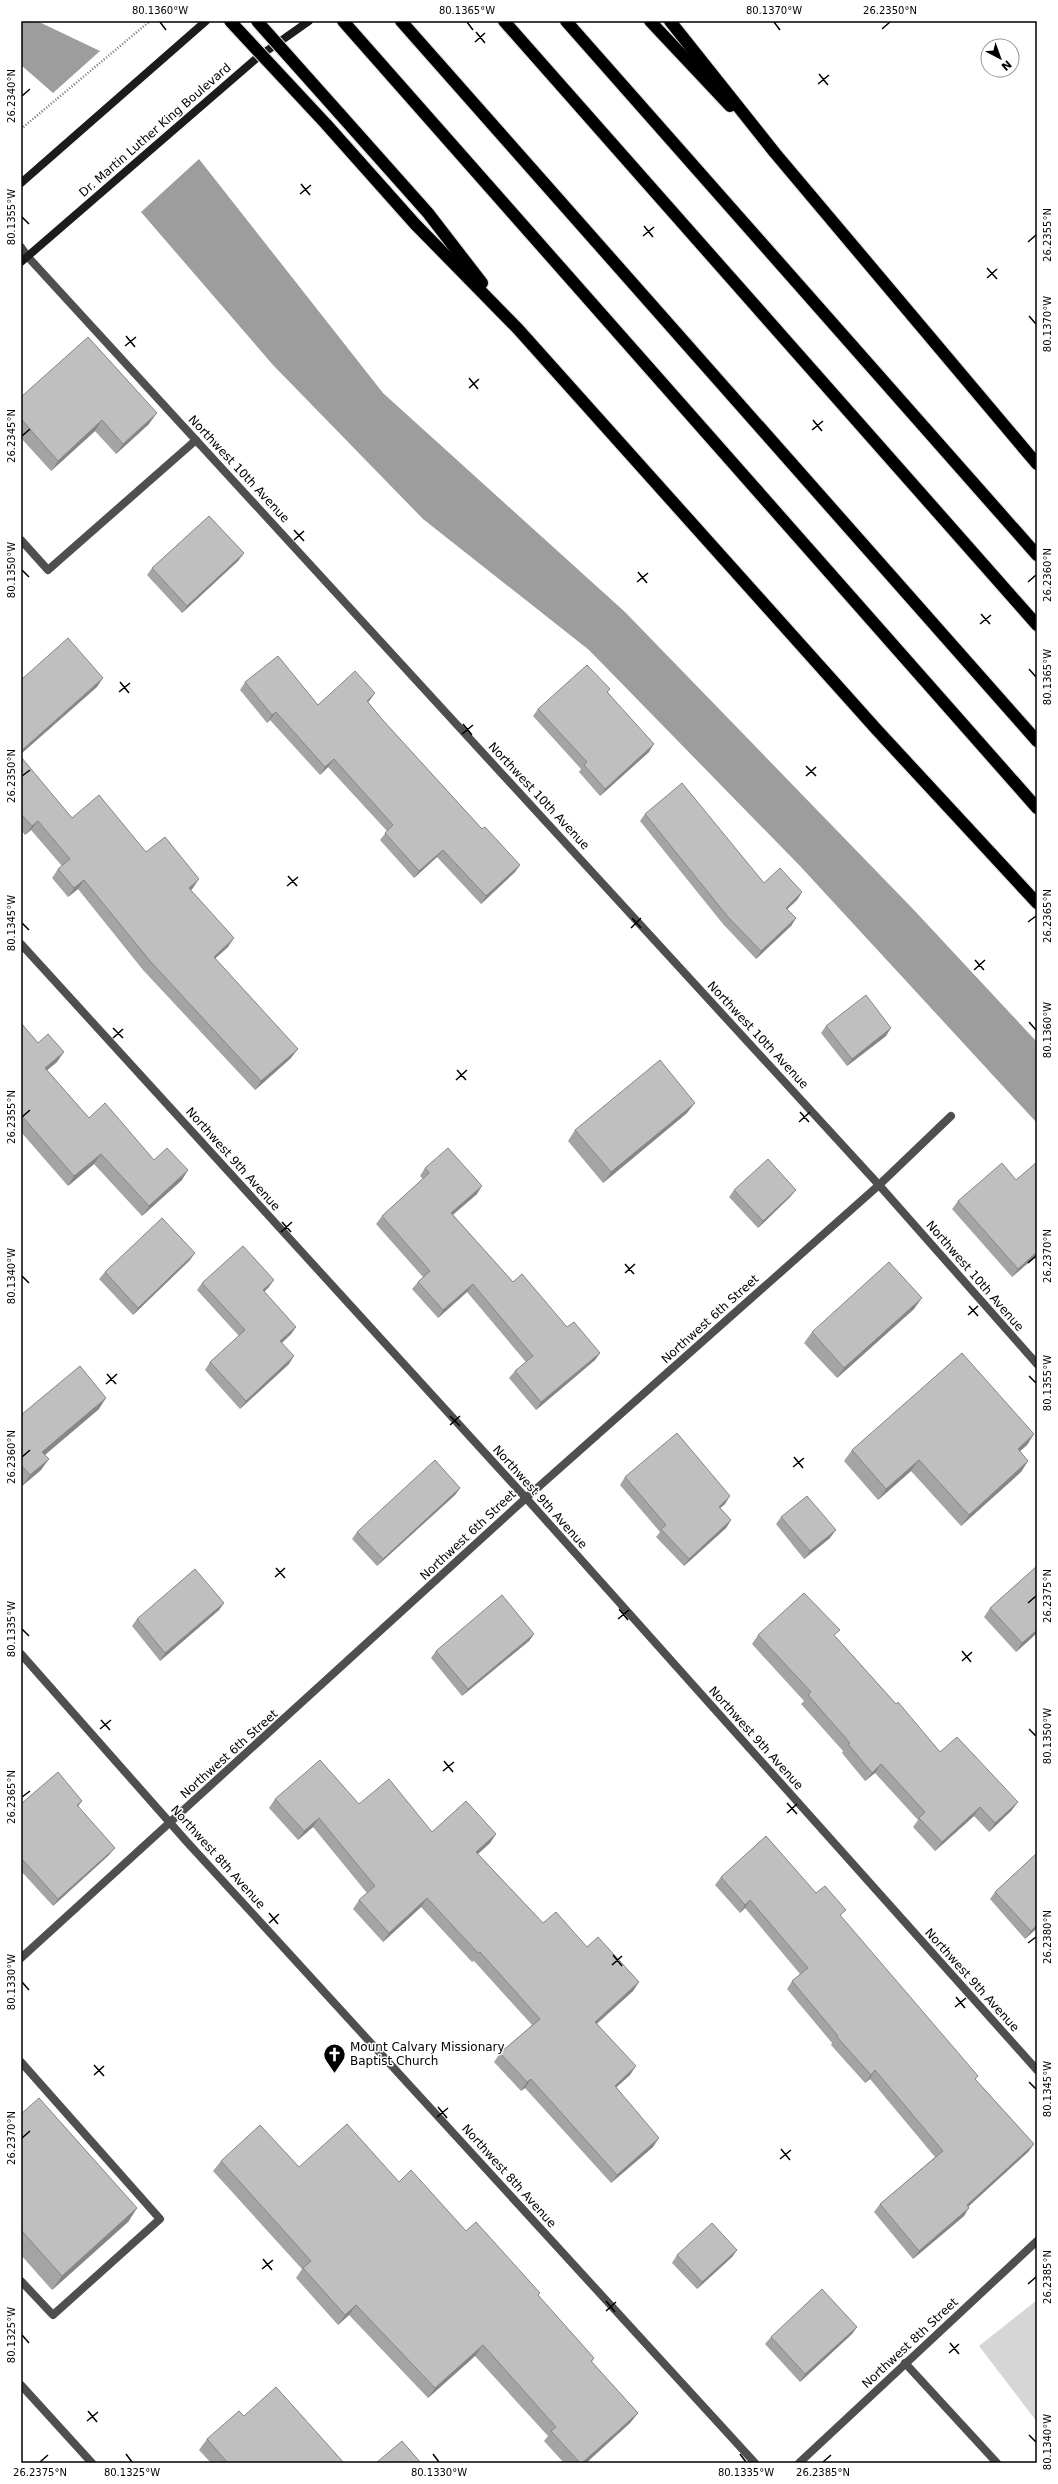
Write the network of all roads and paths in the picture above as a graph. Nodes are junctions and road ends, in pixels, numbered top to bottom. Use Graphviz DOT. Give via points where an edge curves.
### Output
graph roads {
  1 [pos="150,21"];
  2 [pos="206,21"];
  3 [pos="230,21"];
  4 [pos="257,21"];
  5 [pos="309,21"];
  6 [pos="343,21"];
  7 [pos="401,21"];
  8 [pos="504,21"];
  9 [pos="566,21"];
  10 [pos="650,21"];
  11 [pos="670,21"];
  12 [pos="21,129"];
  13 [pos="775,153"];
  14 [pos="21,183"];
  15 [pos="21,247"];
  16 [pos="24,260"];
  17 [pos="518,329"];
  18 [pos="196,440"];
  19 [pos="1037,464"];
  20 [pos="21,540"];
  21 [pos="1037,555"];
  22 [pos="1037,625"];
  23 [pos="1037,741"];
  24 [pos="1037,808"];
  25 [pos="1037,903"];
  26 [pos="21,944"];
  27 [pos="951,1116"];
  28 [pos="879,1185"];
  29 [pos="1037,1364"];
  30 [pos="526,1498"];
  31 [pos="21,1654"];
  32 [pos="171,1823"];
  33 [pos="21,1958"];
  34 [pos="21,2062"];
  35 [pos="1037,2070"];
  36 [pos="1037,2241"];
  37 [pos="21,2281"];
  38 [pos="905,2363"];
  39 [pos="21,2385"];
  40 [pos="92,2463"];
  41 [pos="755,2463"];
  42 [pos="799,2463"];
  43 [pos="997,2463"];
  1 -- 12 [label="path"];
  2 -- 14 [label="main road"];
  3 -- 17 [label="highway, bridge" via="415,224"];
  4 -- 17 [label="highway, bridge" via="428,213"];
  5 -- 16 [label="main road, Dr. Martin Luther King Boulevard" via="258,57"];
  6 -- 24 [label="highway"];
  7 -- 23 [label="highway"];
  8 -- 22 [label="highway"];
  9 -- 21 [label="highway"];
  10 -- 13 [label="highway"];
  11 -- 13 [label="highway"];
  13 -- 19 [label="highway"];
  15 -- 16 [label="street, Northwest 10th Avenue"];
  16 -- 18 [label="street, Northwest 10th Avenue"];
  17 -- 25 [label="highway" via="877,730"];
  18 -- 20 [label="street" via="48,570"];
  18 -- 28 [label="street, Northwest 10th Avenue"];
  26 -- 30 [label="street, Northwest 9th Avenue"];
  27 -- 28 [label="street, Northwest 6th Street"];
  28 -- 29 [label="street, Northwest 10th Avenue"];
  28 -- 30 [label="street, Northwest 6th Street"];
  30 -- 32 [label="street, Northwest 6th Street"];
  30 -- 35 [label="street, Northwest 9th Avenue"];
  31 -- 32 [label="street, Northwest 8th Avenue"];
  32 -- 33 [label="street, Northwest 6th Street"];
  32 -- 41 [label="street, Northwest 8th Avenue"];
  34 -- 37 [label="street" via="160,2219 53,2315"];
  36 -- 38 [label="street, Northwest 8th Street"];
  38 -- 42 [label="street, Northwest 8th Street"];
  38 -- 43 [label="street"];
  39 -- 40 [label="street"];
}
